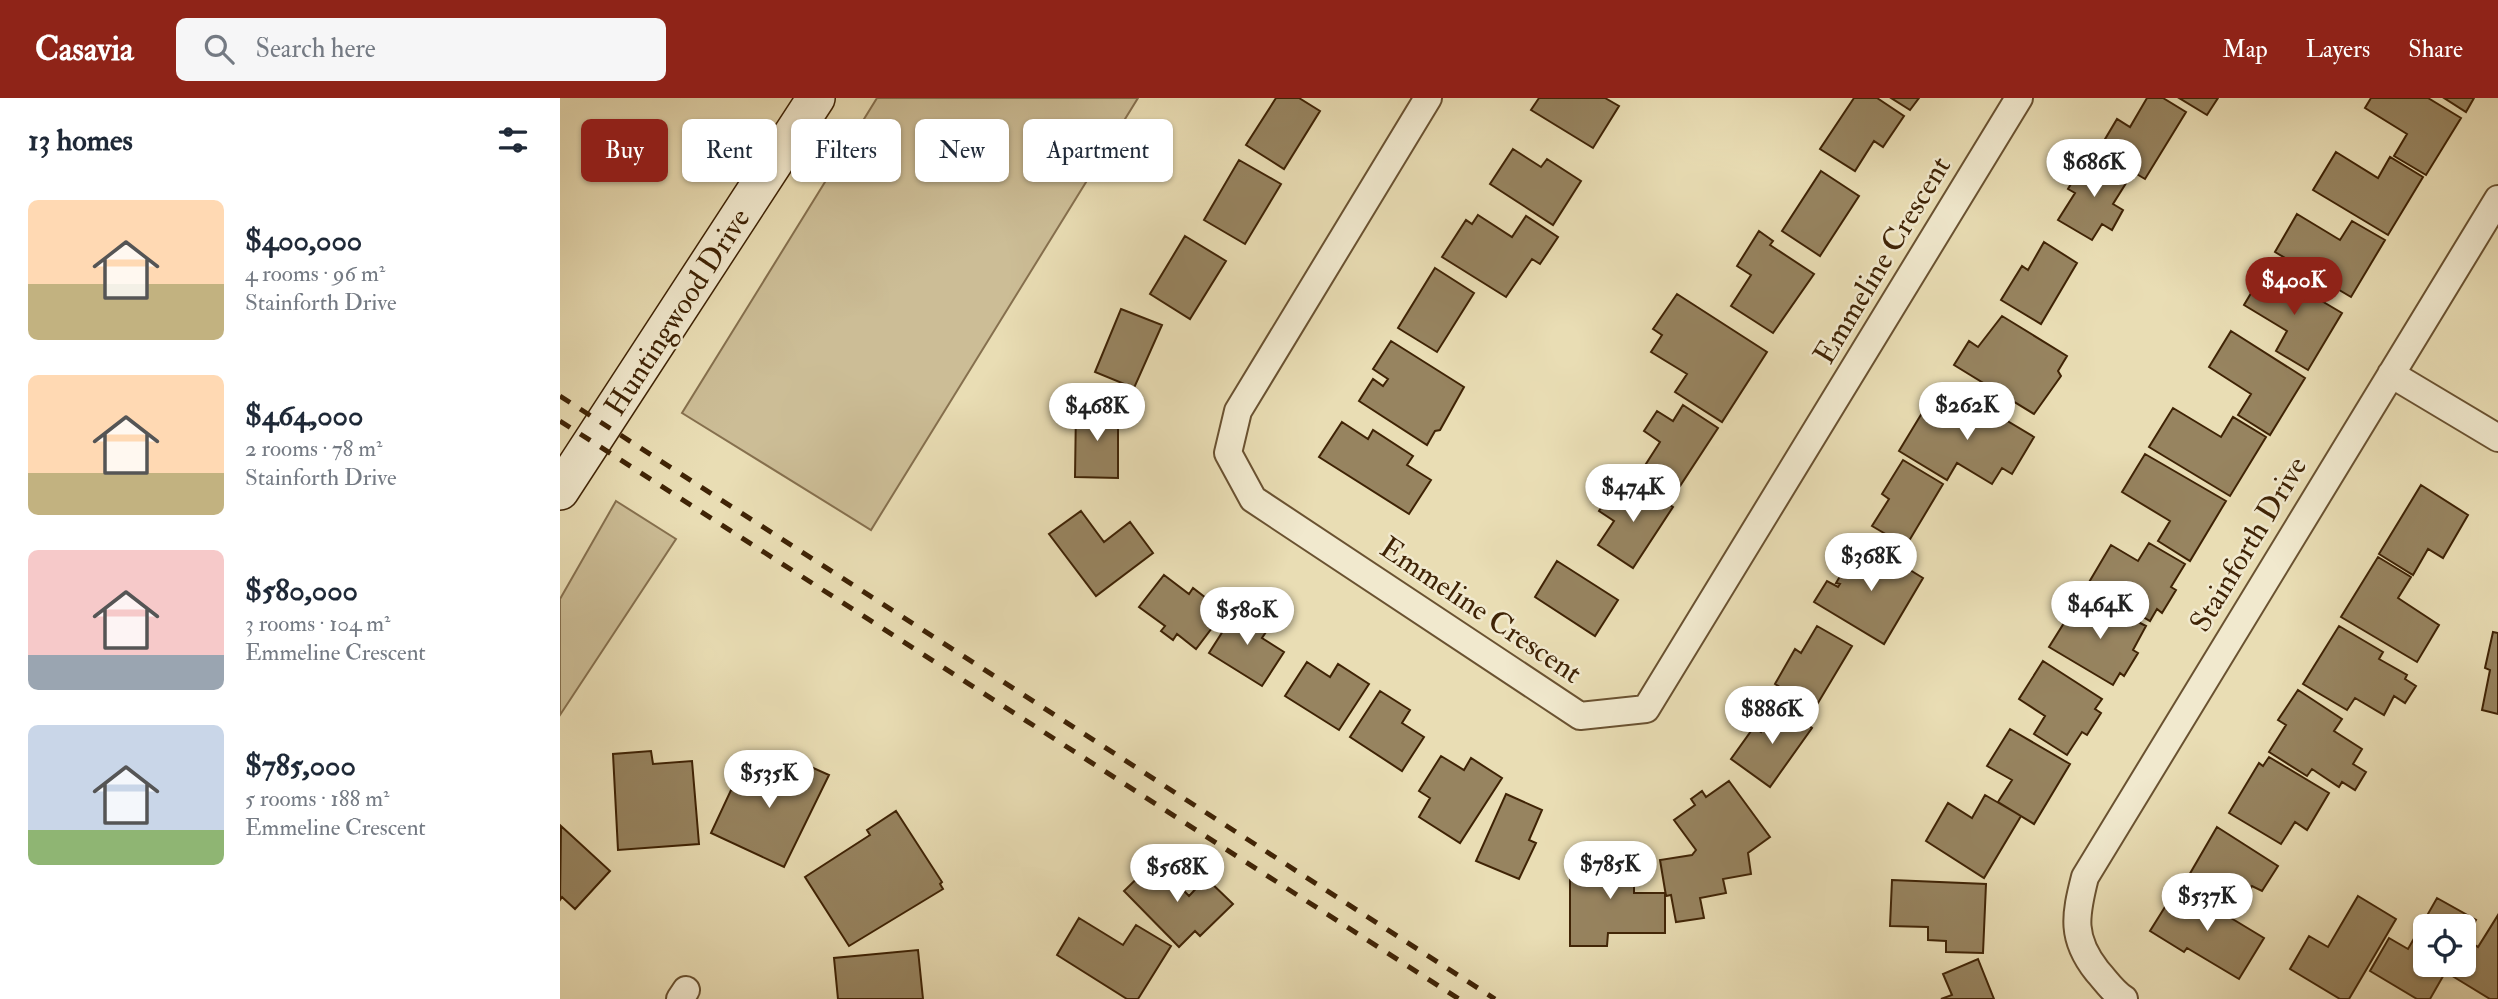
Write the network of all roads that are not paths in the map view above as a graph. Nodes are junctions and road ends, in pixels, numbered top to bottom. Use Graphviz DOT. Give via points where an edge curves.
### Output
graph roads {
  1 [pos="816,98"];
  2 [pos="1429,98"];
  3 [pos="2019,98"];
  4 [pos="2498,199"];
  5 [pos="2391,374"];
  6 [pos="2498,438"];
  7 [pos="560,491"];
  8 [pos="2124,999"];
  1 -- 7 [label="street, Huntingwood Drive"];
  2 -- 3 [label="street, Emmeline Crescent" via="1238,411 1228,453 1253,499 1580,716 1646,709"];
  4 -- 5 [label="street, Stainforth Drive"];
  5 -- 6 [label="street"];
  5 -- 8 [label="street, Stainforth Drive" via="2085,877 2076,921 2078,939 2084,954"];
}
